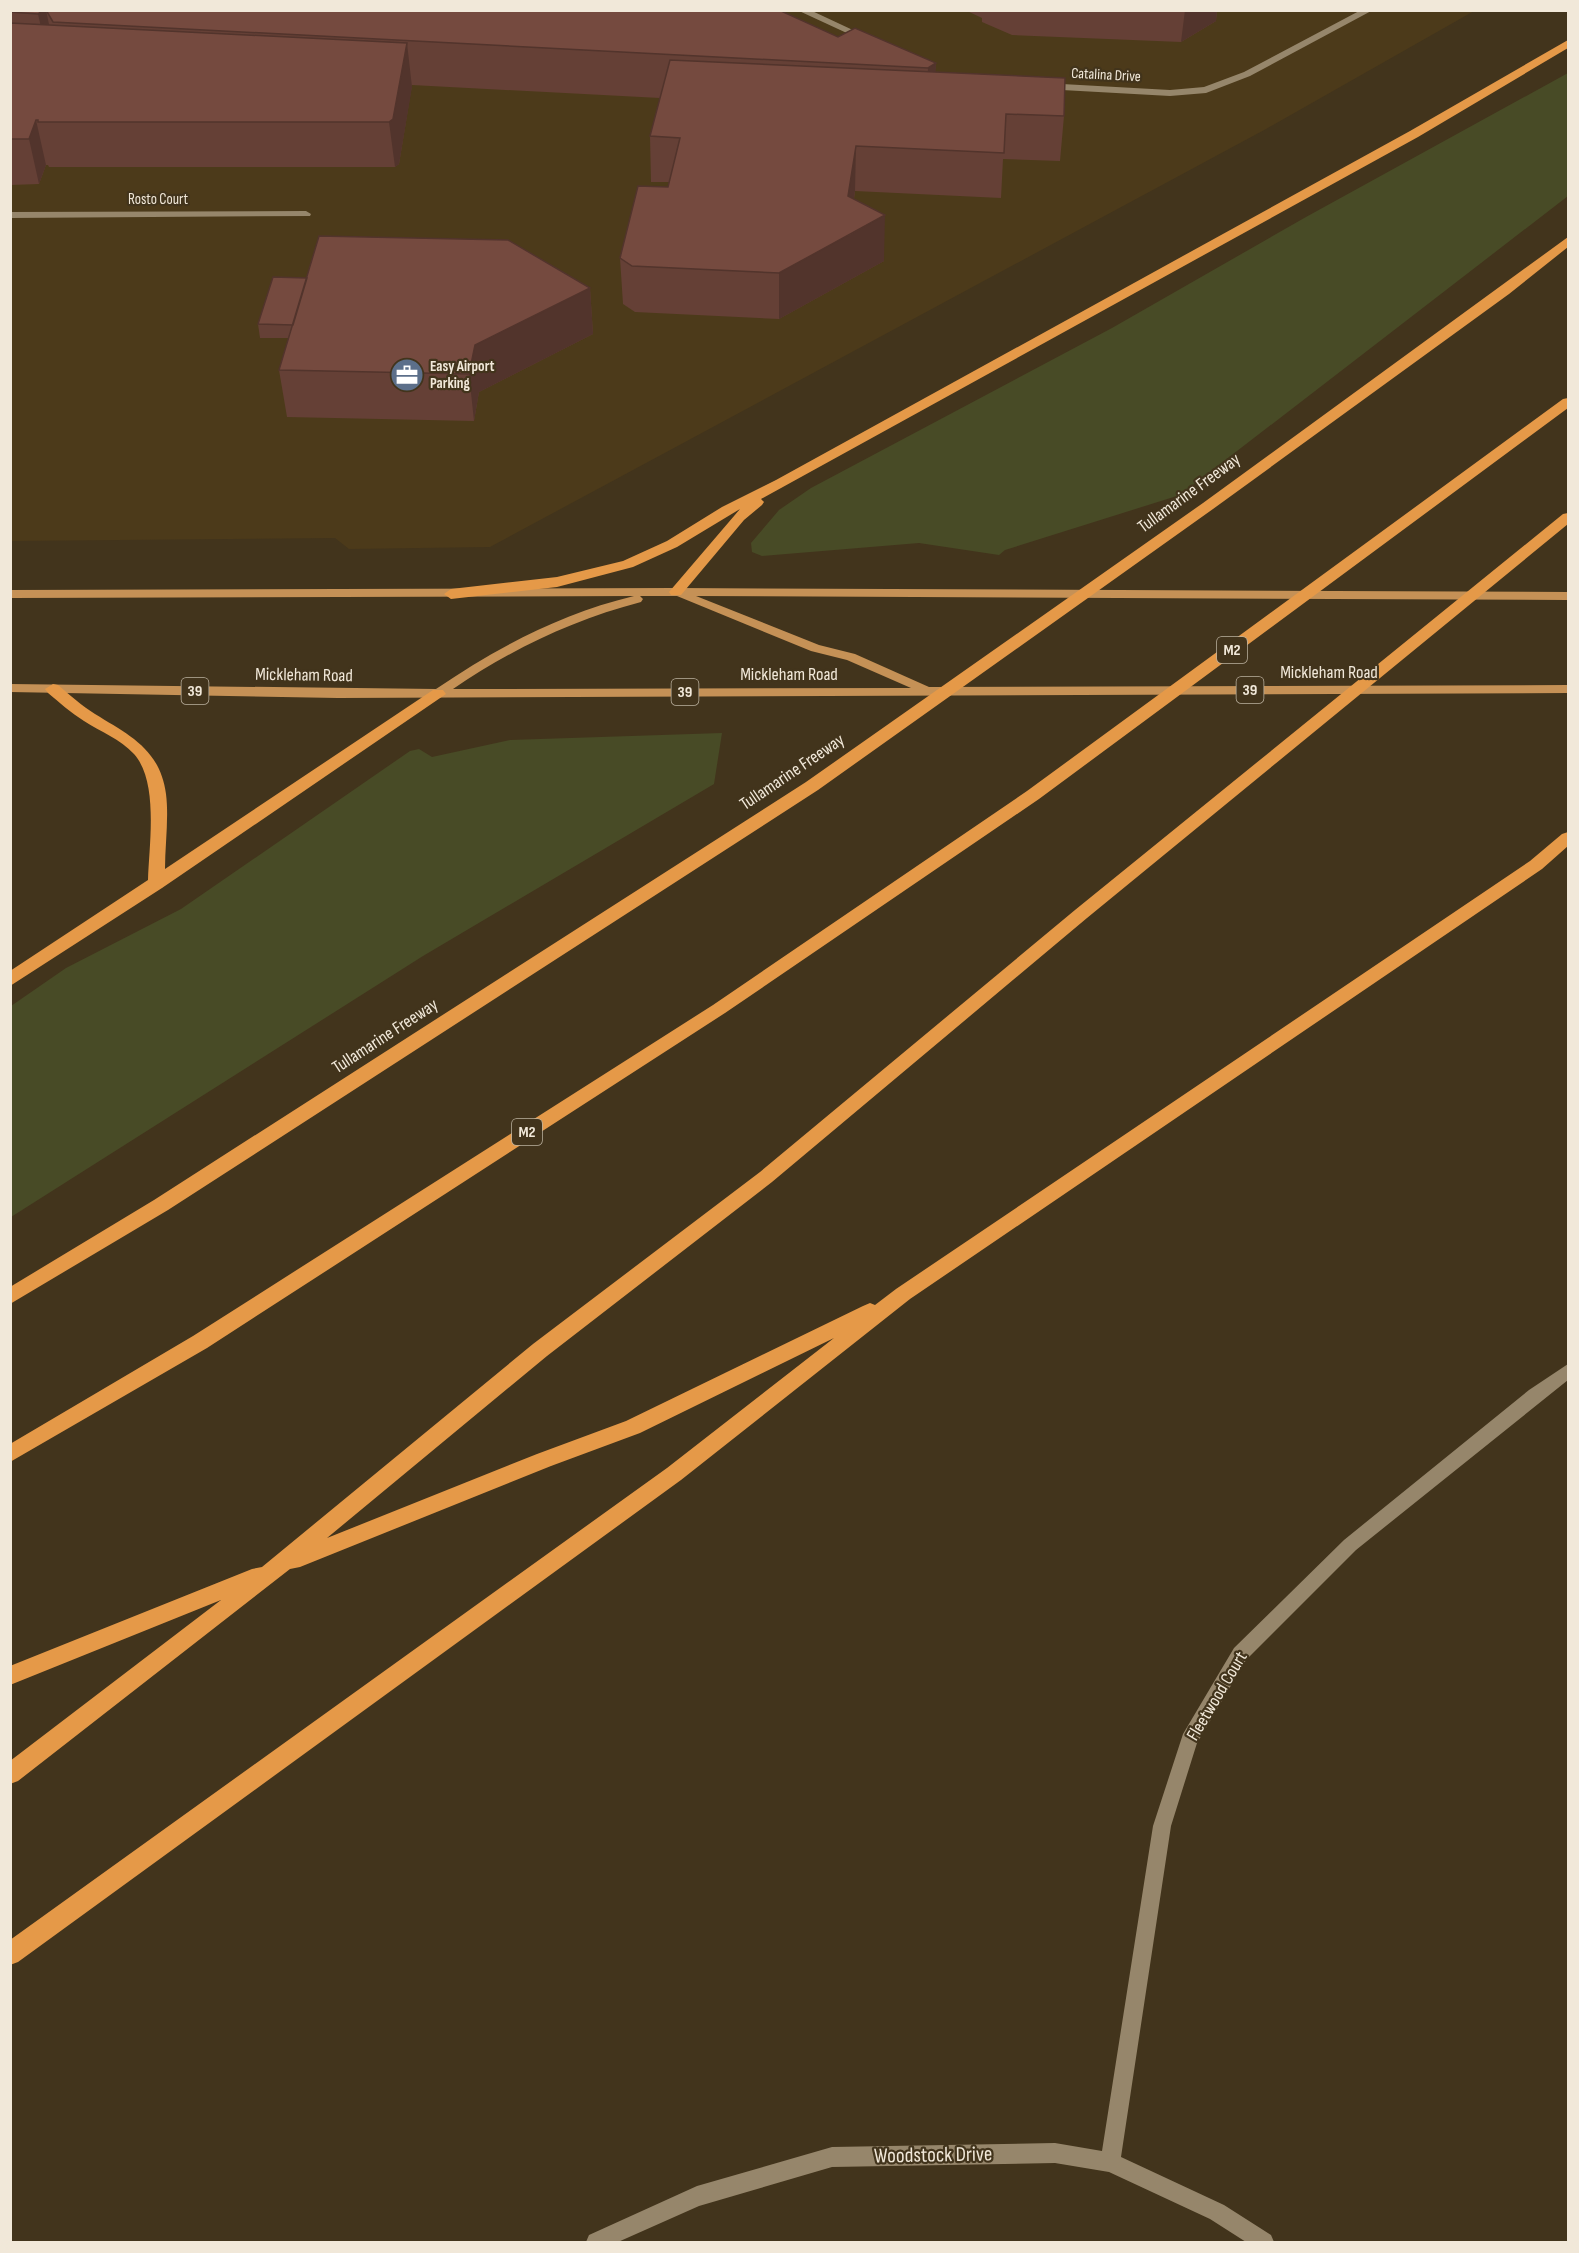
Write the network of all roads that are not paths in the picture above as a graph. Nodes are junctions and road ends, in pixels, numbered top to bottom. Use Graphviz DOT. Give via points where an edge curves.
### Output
graph roads {
  1 [pos="801,10"];
  2 [pos="1369,10"];
  3 [pos="874,42"];
  4 [pos="1569,43"];
  5 [pos="1037,86"];
  6 [pos="306,214"];
  7 [pos="10,215"];
  8 [pos="1569,241"];
  9 [pos="1569,402"];
  10 [pos="781,483"];
  11 [pos="1569,517"];
  12 [pos="676,592"];
  13 [pos="10,594"];
  14 [pos="451,594"];
  15 [pos="1547,596"];
  16 [pos="1569,596"];
  17 [pos="1569,608"];
  18 [pos="10,688"];
  19 [pos="53,689"];
  20 [pos="1569,689"];
  21 [pos="931,691"];
  22 [pos="438,694"];
  23 [pos="1569,838"];
  24 [pos="1569,852"];
  25 [pos="1536,865"];
  26 [pos="156,884"];
  27 [pos="10,980"];
  28 [pos="903,1294"];
  29 [pos="10,1297"];
  30 [pos="1569,1371"];
  31 [pos="10,1454"];
  32 [pos="10,1676"];
  33 [pos="10,1774"];
  34 [pos="10,1954"];
  35 [pos="1110,2162"];
  36 [pos="596,2242"];
  37 [pos="1264,2242"];
  1 -- 3 [label="street"];
  2 -- 5 [label="street, Catalina Drive" via="1247,74 1206,90 1170,93"];
  4 -- 10 [label="highway" via="1394,145"];
  6 -- 7 [label="street, Rosto Court"];
  8 -- 29 [label="highway, Tullamarine Freeway" via="1208,506 812,786 161,1205"];
  9 -- 31 [label="highway, M2" via="1033,795 719,1009 200,1341"];
  10 -- 12 [label="highway" via="739,517"];
  10 -- 14 [label="highway" via="628,564 557,582"];
  11 -- 33 [label="highway" via="1234,788 766,1177 540,1350 251,1589"];
  12 -- 14 [label="main road"];
  12 -- 15 [label="main road"];
  12 -- 21 [label="main road"];
  12 -- 22 [label="main road" via="566,618 483,662"];
  13 -- 14 [label="main road"];
  15 -- 16 [label="main road"];
  15 -- 17 [label="main road"];
  18 -- 19 [label="main road, Mickleham Road / 39"];
  19 -- 22 [label="main road, Mickleham Road / 39"];
  19 -- 26 [label="highway" via="140,751 151,769 158,794"];
  20 -- 21 [label="main road, Mickleham Road / 39"];
  21 -- 22 [label="main road, Mickleham Road / 39"];
  22 -- 26 [label="highway"];
  23 -- 25 [label="highway"];
  24 -- 25 [label="highway"];
  25 -- 28 [label="highway"];
  26 -- 27 [label="highway"];
  28 -- 32 [label="highway" via="633,1427"];
  28 -- 34 [label="highway" via="674,1474"];
  30 -- 35 [label="street, Fleetwood Court" via="1350,1545 1240,1654 1189,1740 1162,1826"];
  35 -- 36 [label="street, Woodstock Drive" via="1055,2153 832,2157 697,2196"];
  35 -- 37 [label="street, Woodstock Drive" via="1216,2212"];
}
